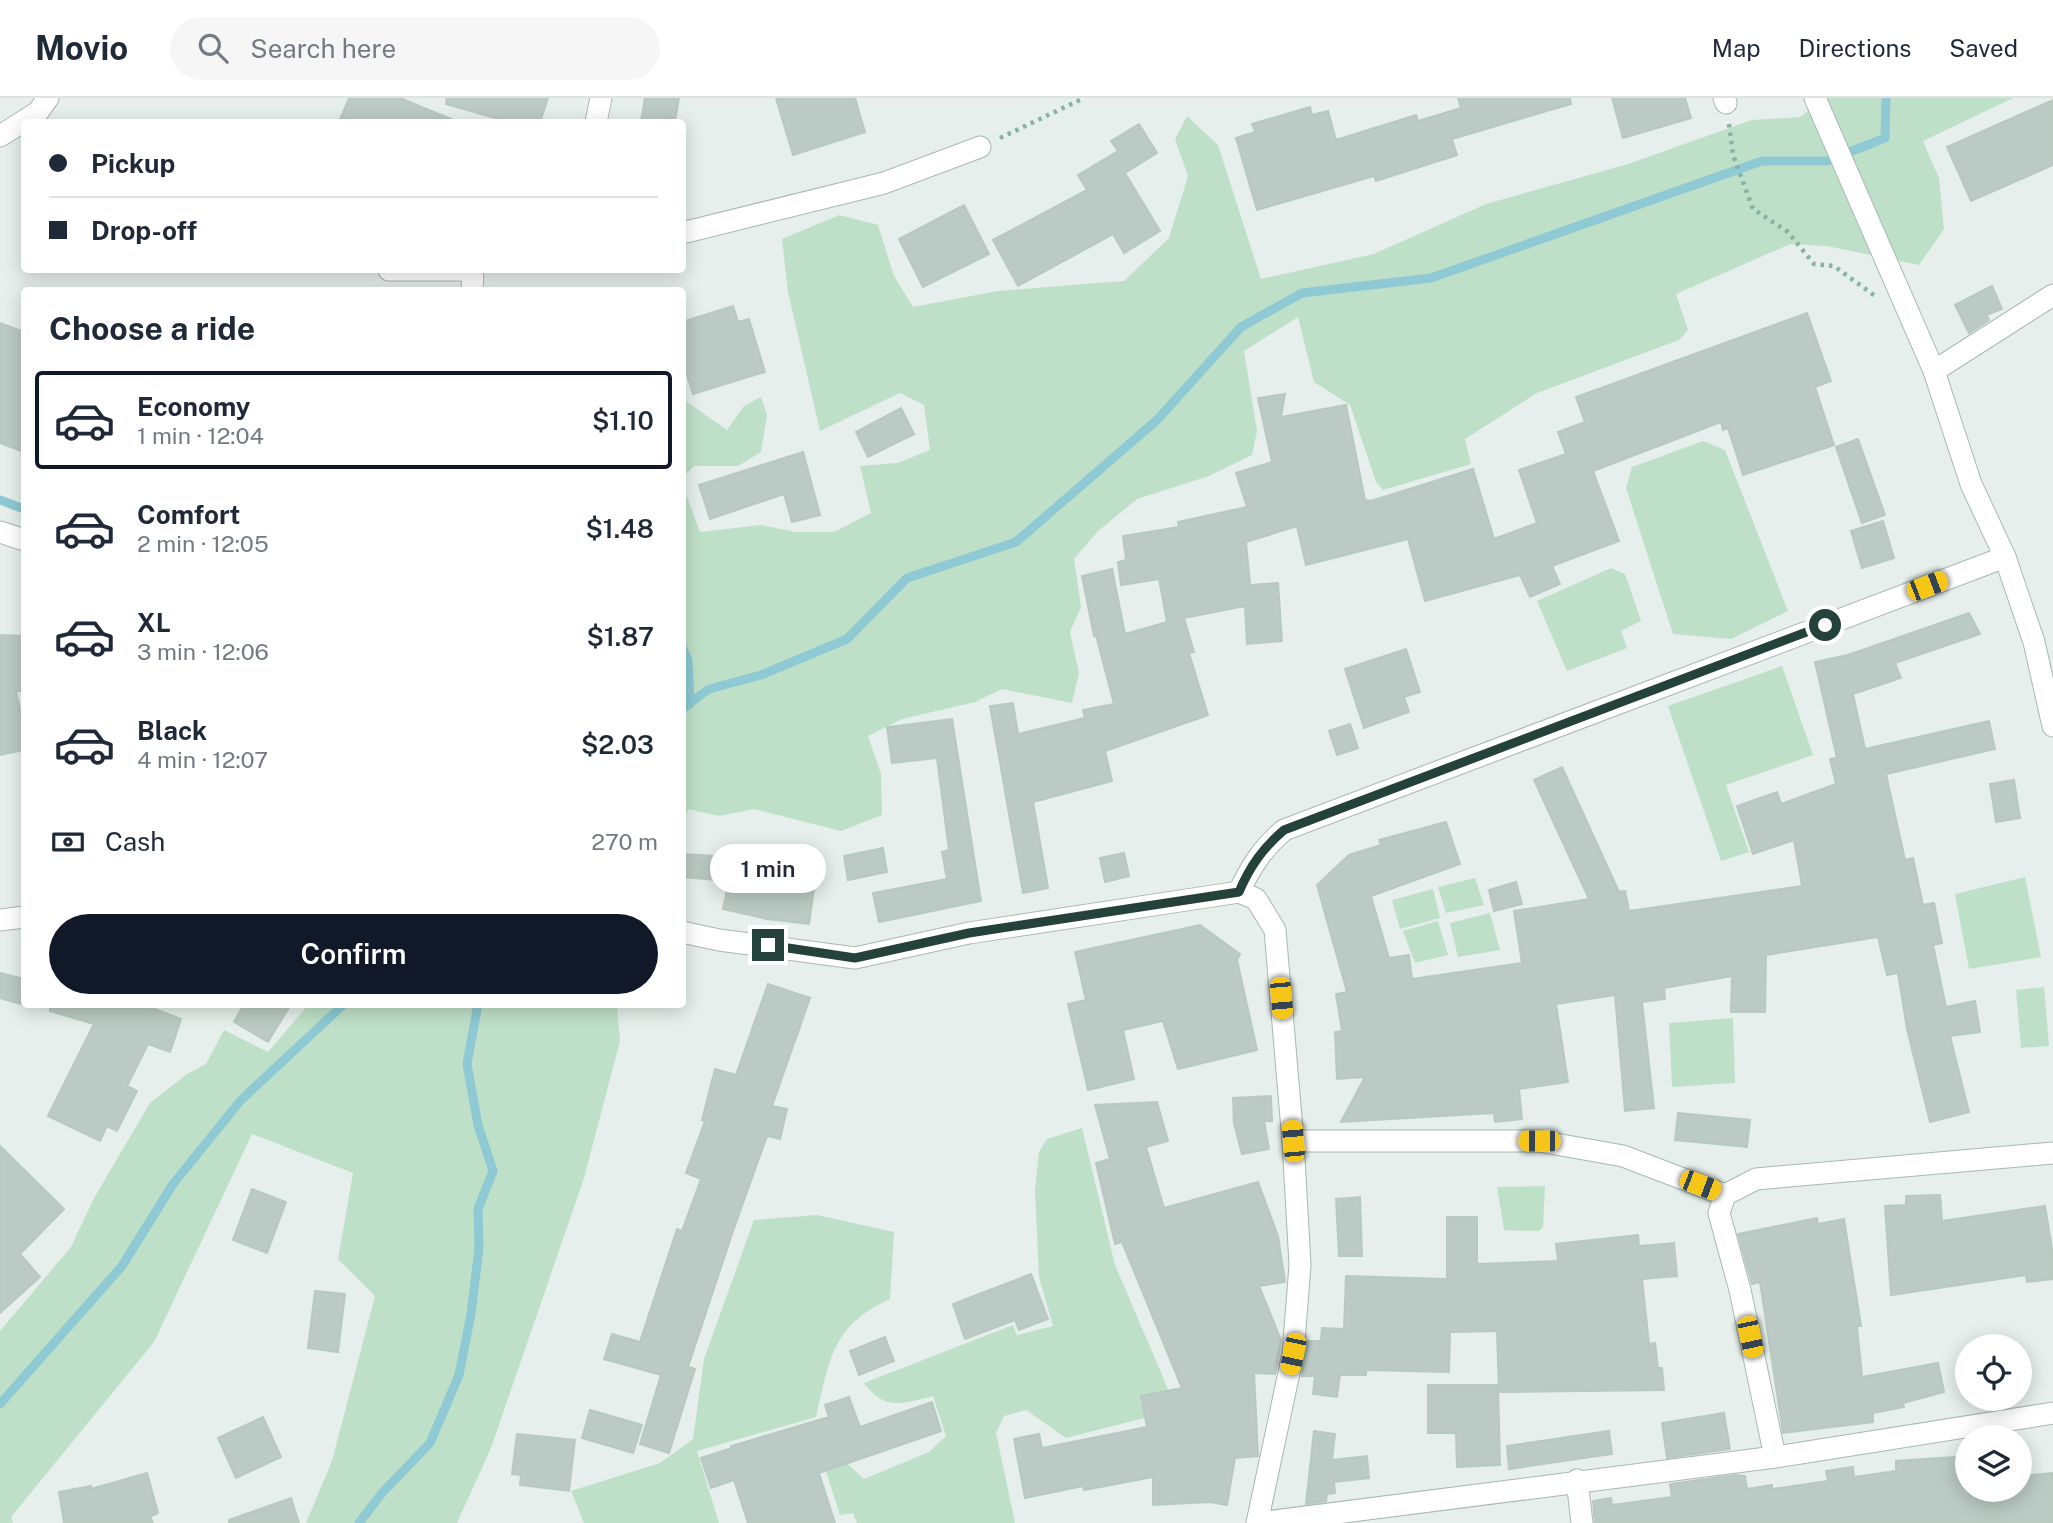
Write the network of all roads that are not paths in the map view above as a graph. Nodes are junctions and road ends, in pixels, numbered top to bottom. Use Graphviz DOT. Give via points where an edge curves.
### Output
graph roads {
  1 [pos="48,98"];
  2 [pos="601,98"];
  3 [pos="1817,104"];
  4 [pos="30,119"];
  5 [pos="597,119"];
  6 [pos="980,147"];
  7 [pos="686,232"];
  8 [pos="2053,295"];
  9 [pos="1934,371"];
  10 [pos="0,531"];
  11 [pos="21,539"];
  12 [pos="2005,557"];
  13 [pos="2053,726"];
  14 [pos="1239,892"];
  15 [pos="21,917"];
  16 [pos="0,920"];
  17 [pos="686,933"];
  18 [pos="1293,1141"];
  19 [pos="2053,1153"];
  20 [pos="1725,1195"];
  21 [pos="2053,1413"];
  22 [pos="1775,1457"];
  23 [pos="1577,1480"];
  24 [pos="1258,1523"];
  25 [pos="1582,1523"];
  1 -- 4 [label="street"];
  2 -- 5 [label="street"];
  3 -- 9 [label="street"];
  6 -- 7 [label="street" via="884,183"];
  8 -- 9 [label="street"];
  9 -- 12 [label="street" via="1971,484"];
  10 -- 11 [label="street"];
  12 -- 13 [label="street" via="2034,642"];
  12 -- 14 [label="street" via="1284,830 1250,868"];
  14 -- 17 [label="street" via="969,933 855,958"];
  14 -- 18 [label="street" via="1256,899 1275,930"];
  15 -- 16 [label="street"];
  18 -- 20 [label="street" via="1539,1141 1623,1156"];
  18 -- 24 [label="street" via="1300,1265 1293,1354"];
  19 -- 20 [label="street" via="1756,1179"];
  20 -- 22 [label="street" via="1719,1213"];
  21 -- 22 [label="street"];
  22 -- 23 [label="street"];
  23 -- 24 [label="street"];
  23 -- 25 [label="street"];
}
